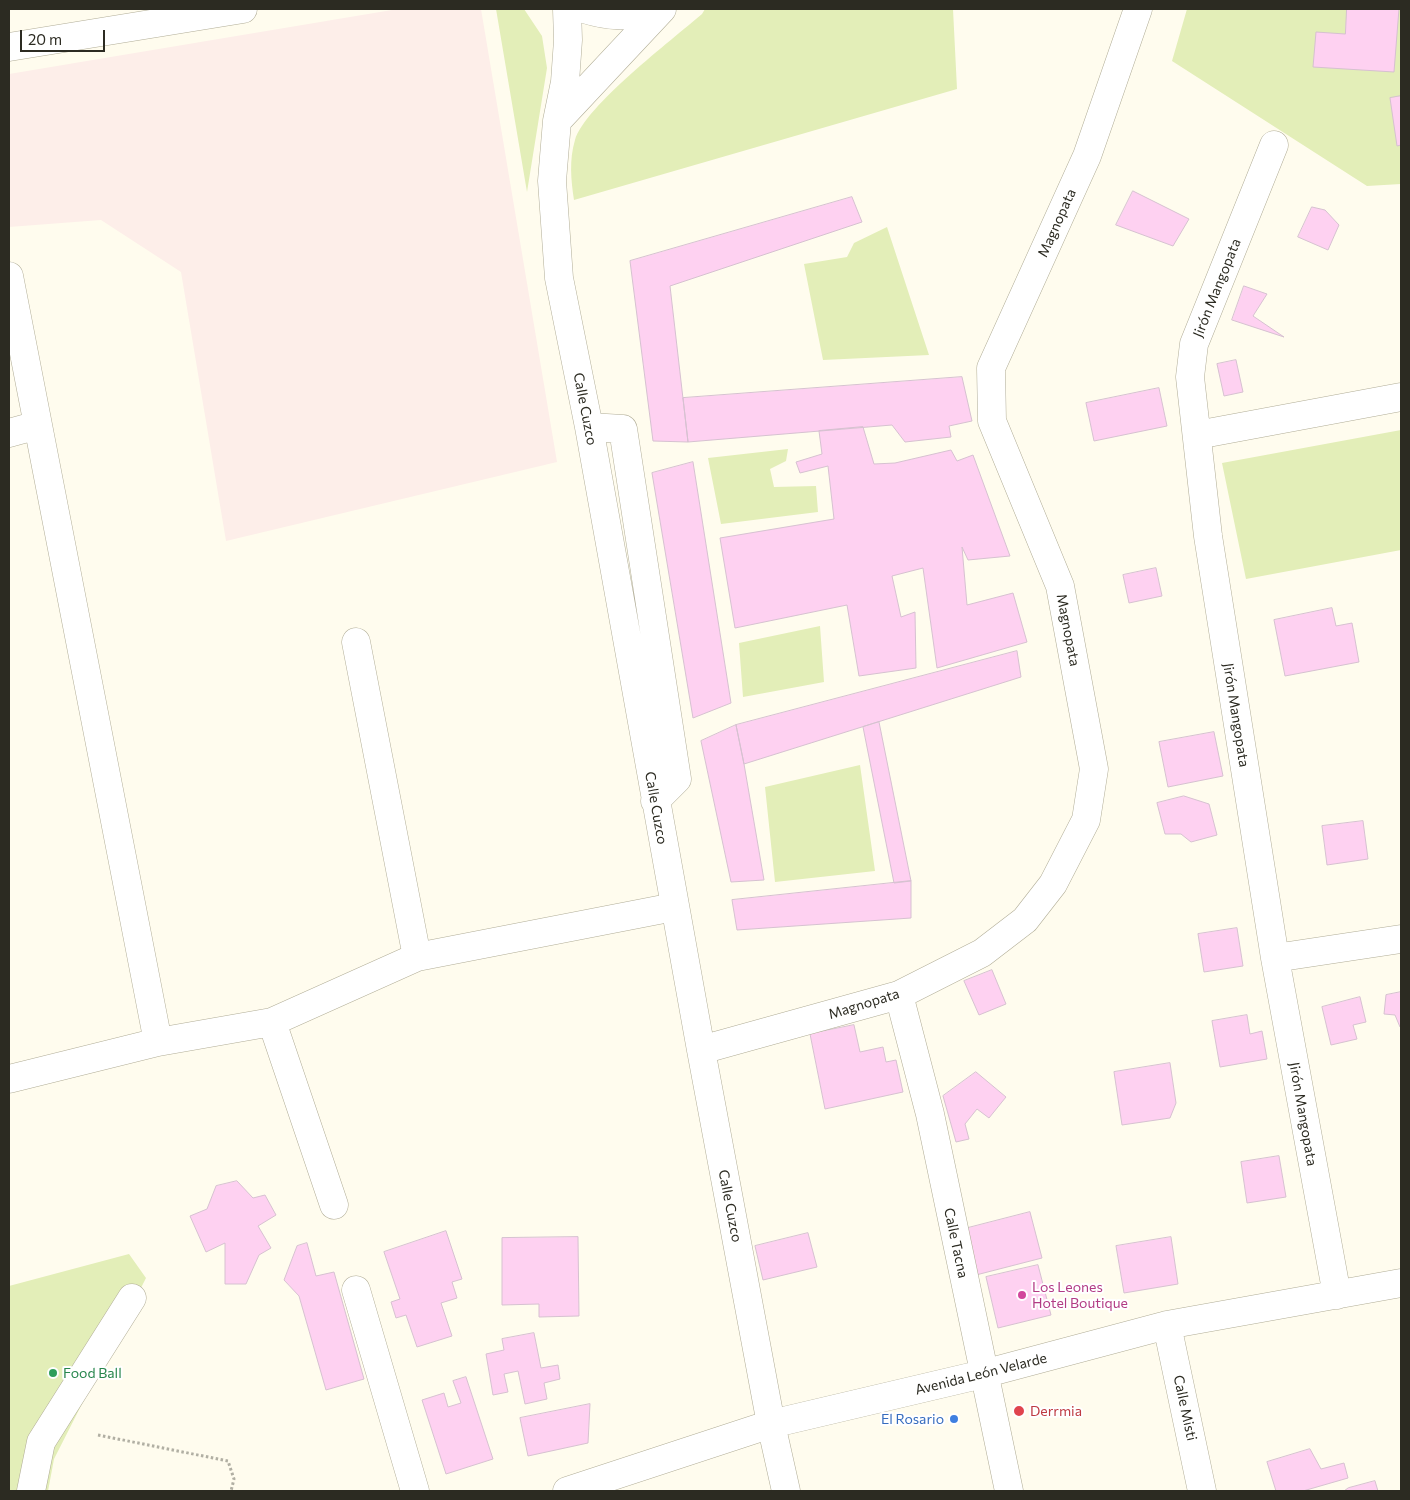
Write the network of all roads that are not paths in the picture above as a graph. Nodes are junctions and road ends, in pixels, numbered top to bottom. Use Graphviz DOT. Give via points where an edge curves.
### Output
graph roads {
  1 [pos="243,9"];
  2 [pos="567,9"];
  3 [pos="584,9"];
  4 [pos="652,9"];
  5 [pos="662,9"];
  6 [pos="1138,9"];
  7 [pos="9,47"];
  8 [pos="557,121"];
  9 [pos="1274,145"];
  10 [pos="9,276"];
  11 [pos="1401,397"];
  12 [pos="38,425"];
  13 [pos="9,434"];
  14 [pos="1197,435"];
  15 [pos="356,642"];
  16 [pos="674,907"];
  17 [pos="1401,939"];
  18 [pos="417,957"];
  19 [pos="1275,958"];
  20 [pos="899,995"];
  21 [pos="272,1022"];
  22 [pos="158,1042"];
  23 [pos="701,1050"];
  24 [pos="9,1079"];
  25 [pos="334,1205"];
  26 [pos="1401,1283"];
  27 [pos="356,1290"];
  28 [pos="1337,1295"];
  29 [pos="132,1298"];
  30 [pos="1167,1325"];
  31 [pos="984,1374"];
  32 [pos="771,1424"];
  33 [pos="31,1491"];
  34 [pos="416,1491"];
  35 [pos="567,1491"];
  36 [pos="786,1491"];
  37 [pos="1009,1491"];
  38 [pos="1202,1491"];
  1 -- 7 [label="street"];
  2 -- 8 [label="street, Calle Cuzco" via="568,40"];
  3 -- 4 [label="street" via="605,15 627,16"];
  5 -- 8 [label="street"];
  6 -- 20 [label="street, Magnopata" via="1087,156 991,368 992,421 1060,586 1094,769 1086,820 1053,884 1025,920 982,953"];
  8 -- 16 [label="street, Calle Cuzco" via="552,181 558,269"];
  9 -- 14 [label="street, Jirón Mangopata" via="1194,344 1190,377"];
  10 -- 12 [label="street"];
  11 -- 14 [label="street"];
  12 -- 13 [label="street"];
  12 -- 22 [label="street"];
  14 -- 19 [label="street, Jirón Mangopata" via="1208,536"];
  15 -- 18 [label="street"];
  16 -- 18 [label="street"];
  16 -- 23 [label="street, Calle Cuzco"];
  17 -- 19 [label="street"];
  18 -- 21 [label="street"];
  19 -- 28 [label="street, Jirón Mangopata"];
  20 -- 23 [label="street, Magnopata"];
  20 -- 31 [label="street, Calle Tacna" via="930,1114"];
  21 -- 22 [label="street"];
  21 -- 25 [label="street"];
  22 -- 24 [label="street"];
  23 -- 32 [label="street, Calle Cuzco"];
  26 -- 28 [label="street, Avenida León Velarde"];
  27 -- 34 [label="street"];
  28 -- 30 [label="street, Avenida León Velarde"];
  29 -- 33 [label="street" via="41,1442"];
  30 -- 31 [label="street, Avenida León Velarde"];
  30 -- 38 [label="street, Calle Misti"];
  31 -- 32 [label="street, Avenida León Velarde"];
  31 -- 37 [label="street, Calle Tacna"];
  32 -- 35 [label="street, Avenida León Velarde"];
  32 -- 36 [label="street, Calle Cuzco"];
}
